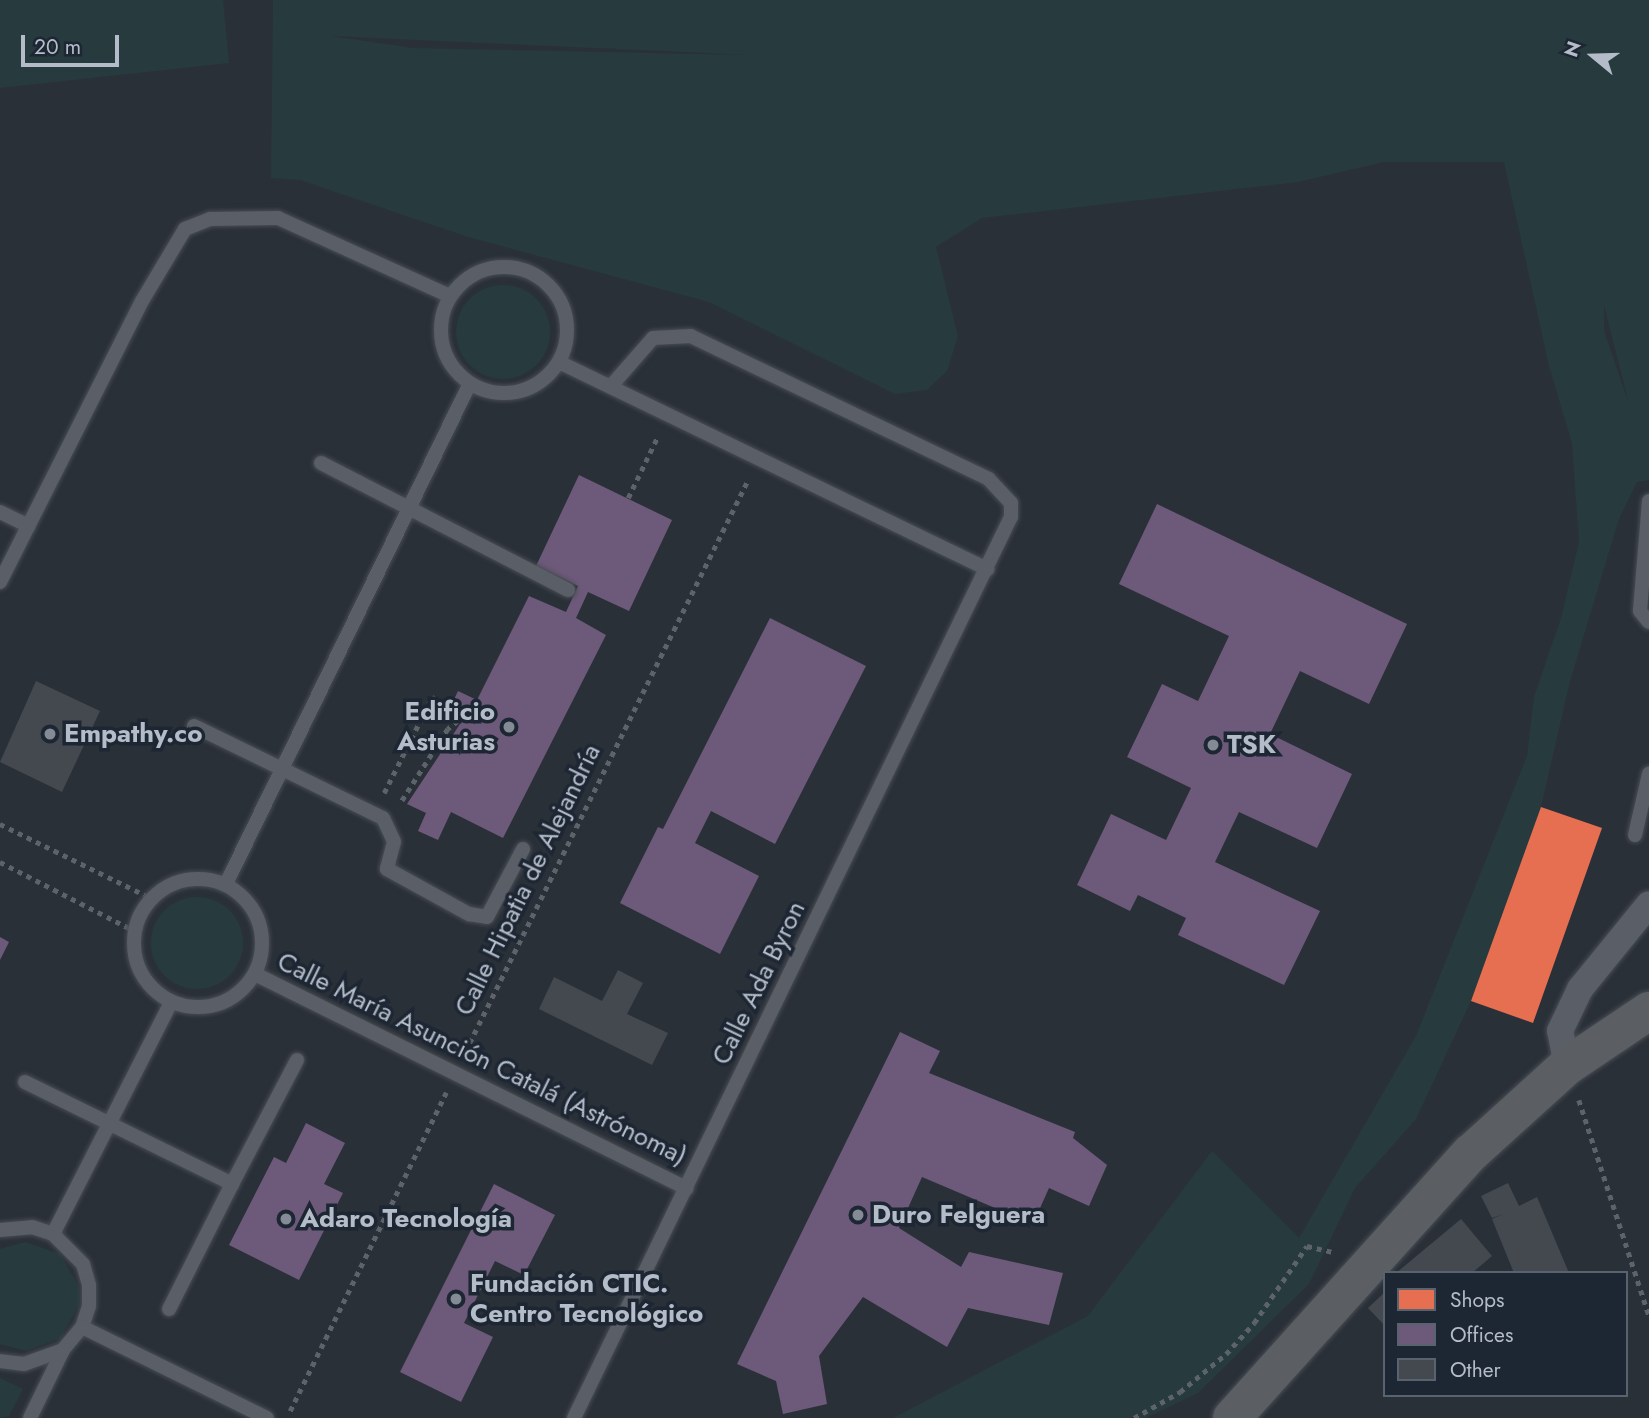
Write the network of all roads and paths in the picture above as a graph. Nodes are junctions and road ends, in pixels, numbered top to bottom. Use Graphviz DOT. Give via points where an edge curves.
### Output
graph roads {
  1 [pos="450,296"];
  2 [pos="559,362"];
  3 [pos="470,383"];
  4 [pos="612,385"];
  5 [pos="662,429"];
  6 [pos="321,463"];
  7 [pos="751,474"];
  8 [pos="628,498"];
  9 [pos="1649,501"];
  10 [pos="408,509"];
  11 [pos="0,512"];
  12 [pos="29,526"];
  13 [pos="988,569"];
  14 [pos="0,582"];
  15 [pos="568,590"];
  16 [pos="1649,622"];
  17 [pos="194,726"];
  18 [pos="282,768"];
  19 [pos="1649,774"];
  20 [pos="379,815"];
  21 [pos="0,824"];
  22 [pos="1635,835"];
  23 [pos="523,849"];
  24 [pos="0,862"];
  25 [pos="226,884"];
  26 [pos="151,898"];
  27 [pos="1649,904"];
  28 [pos="135,931"];
  29 [pos="255,974"];
  30 [pos="171,1002"];
  31 [pos="1649,1011"];
  32 [pos="297,1060"];
  33 [pos="1567,1066"];
  34 [pos="456,1071"];
  35 [pos="25,1082"];
  36 [pos="110,1122"];
  37 [pos="232,1184"];
  38 [pos="687,1188"];
  39 [pos="0,1230"];
  40 [pos="53,1234"];
  41 [pos="1375,1263"];
  42 [pos="169,1309"];
  43 [pos="1649,1315"];
  44 [pos="82,1327"];
  45 [pos="63,1350"];
  46 [pos="0,1361"];
  47 [pos="30,1418"];
  48 [pos="267,1418"];
  49 [pos="286,1418"];
  50 [pos="574,1418"];
  51 [pos="1134,1418"];
  52 [pos="1232,1418"];
  1 -- 2 [label="lane" via="479,272 498,267 537,276 563,306 568,326"];
  1 -- 3 [label="lane" via="442,317 444,345 456,370"];
  1 -- 12 [label="lane" via="278,218 210,219 185,229 142,301"];
  2 -- 3 [label="lane" via="527,389 488,391"];
  2 -- 4 [label="lane"];
  3 -- 10 [label="lane"];
  4 -- 13 [label="lane"];
  4 -- 13 [label="lane, Calle Ada Byron" via="653,338 691,336 989,479 1011,503 1011,517"];
  5 -- 8 [label="path"];
  6 -- 10 [label="lane"];
  7 -- 34 [label="path, Calle Hipatia de Alejandría"];
  9 -- 16 [label="lane" via="1640,611"];
  10 -- 15 [label="lane"];
  10 -- 18 [label="lane"];
  11 -- 12 [label="lane"];
  12 -- 14 [label="lane"];
  13 -- 38 [label="lane, Calle Ada Byron"];
  17 -- 18 [label="lane"];
  18 -- 20 [label="lane"];
  18 -- 25 [label="lane"];
  19 -- 22 [label="lane"];
  20 -- 20 [label="path" via="401,803 448,729 466,715 432,697"];
  20 -- 23 [label="lane" via="394,842 387,869 469,914 487,917"];
  21 -- 26 [label="path"];
  24 -- 28 [label="path"];
  25 -- 26 [label="lane" via="186,879"];
  25 -- 29 [label="lane" via="256,913 262,955"];
  26 -- 28 [label="lane"];
  27 -- 33 [label="street" via="1580,989 1560,1031"];
  28 -- 30 [label="lane" via="141,974"];
  29 -- 30 [label="lane" via="243,990 218,1004 189,1007"];
  29 -- 34 [label="lane, Calle María Asunción Catalá (Astrónoma)"];
  30 -- 36 [label="lane"];
  31 -- 33 [label="highway"];
  32 -- 37 [label="lane"];
  33 -- 41 [label="highway" via="1471,1153"];
  33 -- 43 [label="path"];
  34 -- 38 [label="lane, Calle María Asunción Catalá (Astrónoma)"];
  34 -- 49 [label="path, Calle Hipatia de Alejandría"];
  35 -- 36 [label="lane"];
  36 -- 37 [label="lane"];
  36 -- 40 [label="lane"];
  37 -- 42 [label="lane"];
  38 -- 50 [label="lane, Calle Ada Byron"];
  39 -- 40 [label="lane" via="32,1227"];
  40 -- 44 [label="lane" via="70,1247 86,1275 89,1307"];
  41 -- 51 [label="path" via="1307,1246 1254,1323 1226,1354 1180,1392"];
  41 -- 52 [label="highway"];
  44 -- 45 [label="lane"];
  44 -- 48 [label="lane"];
  45 -- 46 [label="lane" via="24,1364"];
  45 -- 47 [label="lane"];
}
